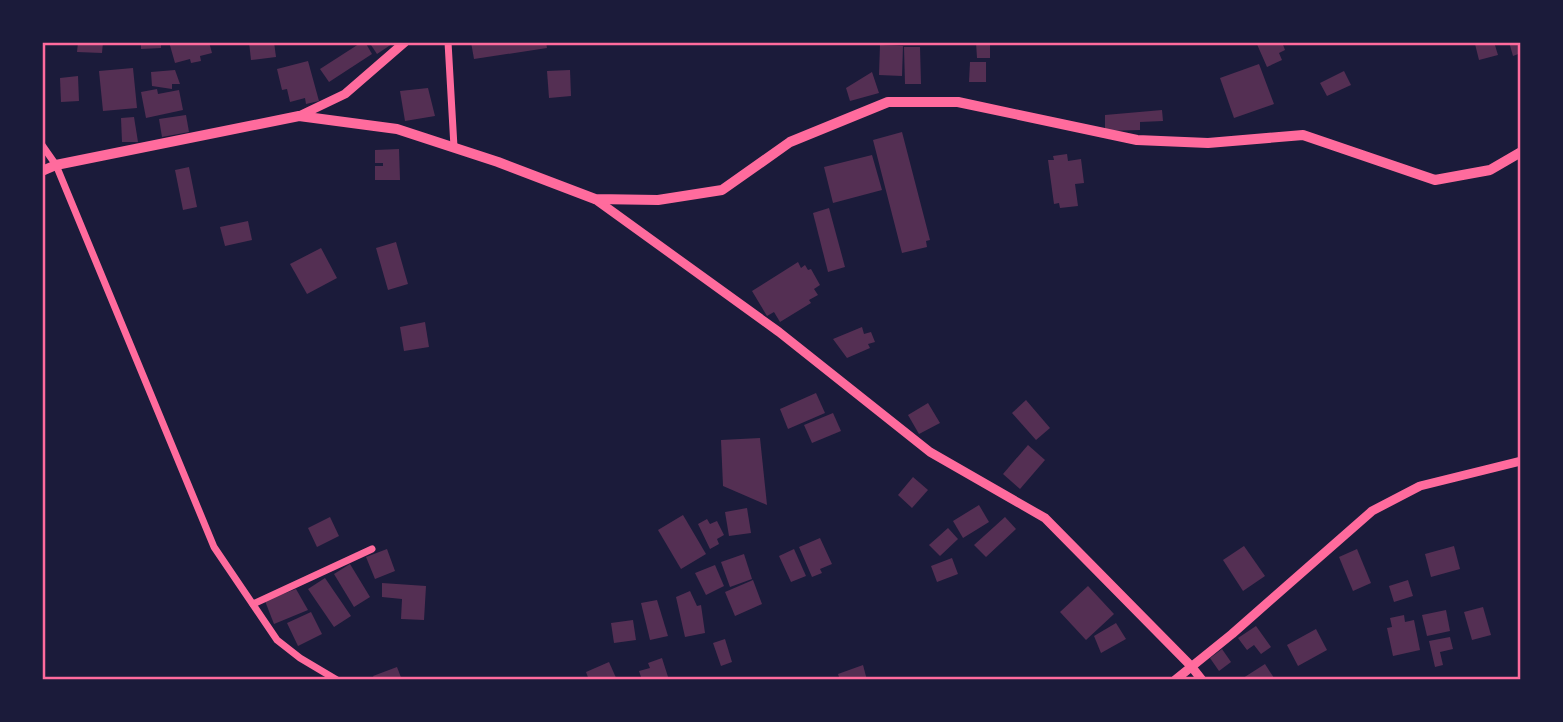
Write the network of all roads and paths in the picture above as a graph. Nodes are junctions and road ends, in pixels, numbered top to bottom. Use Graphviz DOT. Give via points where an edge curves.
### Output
graph roads {
  1 [pos="405,42"];
  2 [pos="448,42"];
  3 [pos="299,116"];
  4 [pos="42,145"];
  5 [pos="454,148"];
  6 [pos="1521,152"];
  7 [pos="56,165"];
  8 [pos="42,171"];
  9 [pos="595,199"];
  10 [pos="1521,461"];
  11 [pos="372,549"];
  12 [pos="253,604"];
  13 [pos="1191,666"];
  14 [pos="337,680"];
  15 [pos="1175,680"];
  16 [pos="1202,680"];
  1 -- 3 [label="street" via="345,94"];
  2 -- 5 [label="street"];
  3 -- 5 [label="main road" via="397,129"];
  3 -- 7 [label="main road"];
  4 -- 7 [label="street"];
  5 -- 9 [label="main road"];
  6 -- 9 [label="main road" via="1490,170 1435,180 1303,135 1208,143 1137,140 958,102 888,102 790,142 722,190 658,200"];
  7 -- 8 [label="main road"];
  7 -- 12 [label="street" via="214,547"];
  9 -- 13 [label="street" via="779,332 930,452 1045,518"];
  10 -- 13 [label="street" via="1420,486 1372,510"];
  11 -- 12 [label="street"];
  12 -- 14 [label="street" via="277,640"];
  13 -- 15 [label="street"];
  13 -- 16 [label="street"];
}
